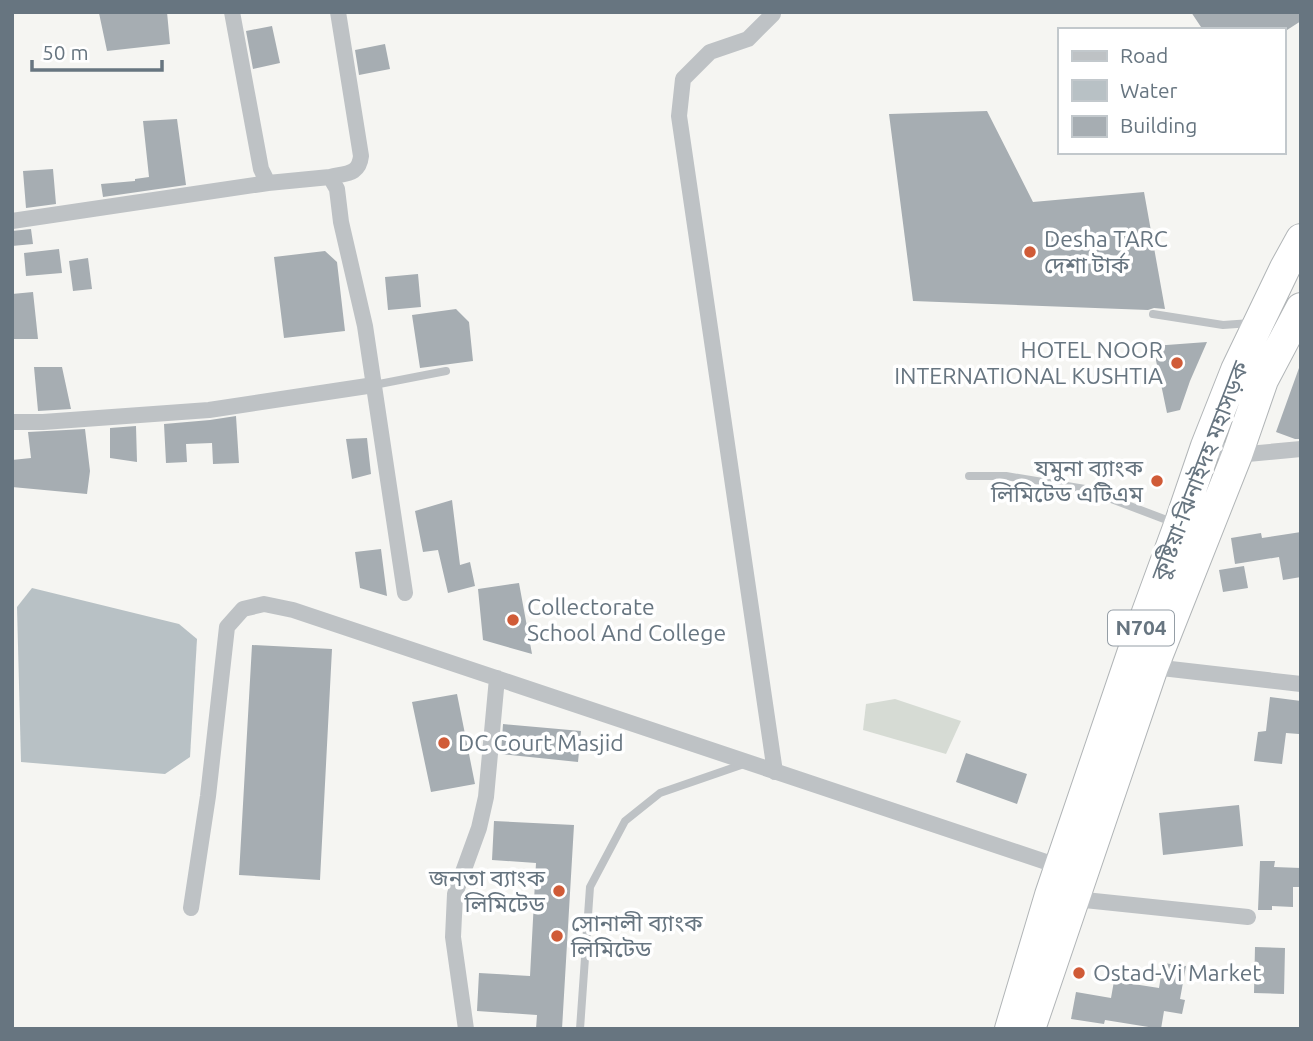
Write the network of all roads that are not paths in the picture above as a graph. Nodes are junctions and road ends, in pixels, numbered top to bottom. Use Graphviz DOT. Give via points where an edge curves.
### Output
graph roads {
  1 [pos="232,12"];
  2 [pos="338,12"];
  3 [pos="773,12"];
  4 [pos="330,177"];
  5 [pos="268,183"];
  6 [pos="12,221"];
  7 [pos="1301,239"];
  8 [pos="1301,308"];
  9 [pos="1153,314"];
  10 [pos="1258,323"];
  11 [pos="446,371"];
  12 [pos="374,385"];
  13 [pos="12,422"];
  14 [pos="1206,446"];
  15 [pos="1301,449"];
  16 [pos="1237,455"];
  17 [pos="969,476"];
  18 [pos="1179,525"];
  19 [pos="405,593"];
  20 [pos="1153,667"];
  21 [pos="497,678"];
  22 [pos="1301,684"];
  23 [pos="747,763"];
  24 [pos="775,772"];
  25 [pos="1073,880"];
  26 [pos="191,908"];
  27 [pos="1248,917"];
  28 [pos="466,1029"];
  29 [pos="580,1029"];
  30 [pos="1010,1029"];
  31 [pos="1030,1029"];
  1 -- 5 [label="street" via="261,169"];
  2 -- 4 [label="street" via="361,156 357,170"];
  3 -- 24 [label="street" via="748,38 710,52 683,79 679,116"];
  4 -- 5 [label="street"];
  4 -- 12 [label="street" via="337,189"];
  5 -- 6 [label="street"];
  7 -- 10 [label="highway, কুষ্টিয়া-ঝিনাইদহ মহাসড়ক / N704"];
  8 -- 16 [label="highway, কুষ্টিয়া-ঝিনাইদহ মহাসড়ক / N704" via="1263,380"];
  9 -- 10 [label="lane" via="1223,325"];
  10 -- 14 [label="highway, কুষ্টিয়া-ঝিনাইদহ মহাসড়ক / N704"];
  11 -- 12 [label="lane"];
  12 -- 13 [label="street" via="209,410"];
  12 -- 19 [label="street"];
  14 -- 16 [label="street"];
  14 -- 18 [label="highway, কুষ্টিয়া-ঝিনাইদহ মহাসড়ক / N704"];
  15 -- 16 [label="street"];
  16 -- 20 [label="highway, কুষ্টিয়া-ঝিনাইদহ মহাসড়ক / N704"];
  17 -- 18 [label="lane" via="1006,476 1085,489"];
  18 -- 25 [label="highway, কুষ্টিয়া-ঝিনাইদহ মহাসড়ক / N704" via="1135,645"];
  20 -- 22 [label="street"];
  20 -- 25 [label="highway, কুষ্টিয়া-ঝিনাইদহ মহাসড়ক / N704"];
  21 -- 23 [label="street"];
  21 -- 26 [label="street" via="293,610 264,604 243,609 227,627"];
  21 -- 28 [label="street" via="486,797 455,894 453,937"];
  23 -- 24 [label="street"];
  23 -- 29 [label="lane" via="660,793 625,821 590,887"];
  24 -- 25 [label="street"];
  25 -- 27 [label="street"];
  25 -- 30 [label="highway, কুষ্টিয়া-ঝিনাইদহ মহাসড়ক / N704"];
  25 -- 31 [label="highway, কুষ্টিয়া-ঝিনাইদহ মহাসড়ক / N704"];
}
